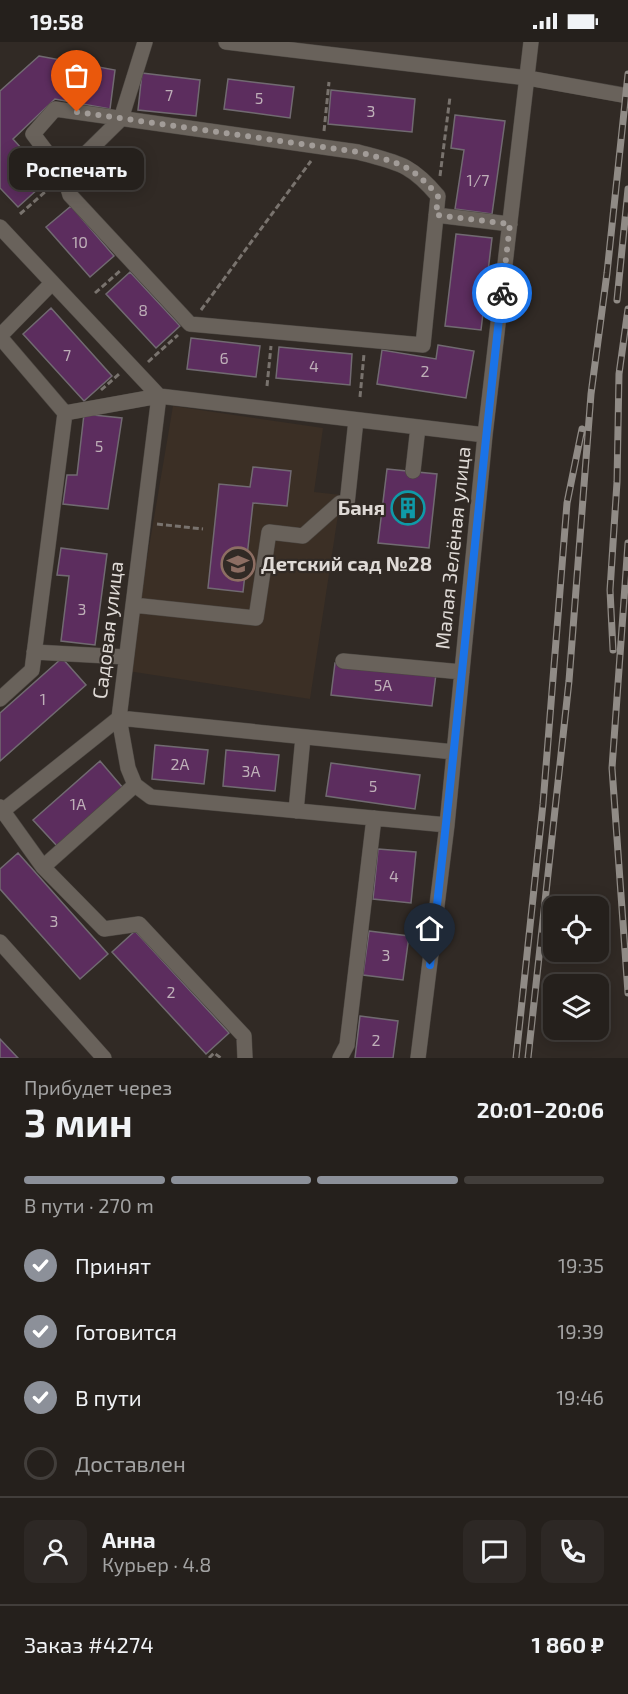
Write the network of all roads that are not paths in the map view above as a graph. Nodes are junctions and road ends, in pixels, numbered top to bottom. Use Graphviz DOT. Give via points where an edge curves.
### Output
graph roads {
  1 [pos="146,42"];
  2 [pos="226,42"];
  3 [pos="531,42"];
  4 [pos="528,78"];
  5 [pos="628,96"];
  6 [pos="121,119"];
  7 [pos="64,175"];
  8 [pos="436,215"];
  9 [pos="510,224"];
  10 [pos="0,226"];
  11 [pos="52,283"];
  12 [pos="0,337"];
  13 [pos="159,396"];
  14 [pos="72,412"];
  15 [pos="356,420"];
  16 [pos="418,427"];
  17 [pos="485,435"];
  18 [pos="413,471"];
  19 [pos="133,605"];
  20 [pos="34,652"];
  21 [pos="126,657"];
  22 [pos="343,661"];
  23 [pos="462,672"];
  24 [pos="0,699"];
  25 [pos="118,718"];
  26 [pos="303,737"];
  27 [pos="454,752"];
  28 [pos="135,785"];
  29 [pos="1,810"];
  30 [pos="296,811"];
  31 [pos="374,818"];
  32 [pos="447,825"];
  33 [pos="43,867"];
  34 [pos="0,942"];
  35 [pos="104,1058"];
  36 [pos="245,1058"];
  37 [pos="340,1058"];
  38 [pos="418,1058"];
  1 -- 6 [label="street"];
  2 -- 4 [label="street"];
  3 -- 4 [label="street, Малая Зелёная улица"];
  4 -- 5 [label="street"];
  4 -- 9 [label="street, Малая Зелёная улица"];
  6 -- 7 [label="street"];
  6 -- 7 [label="street" via="56,109 33,134"];
  6 -- 8 [label="street" via="358,152 403,164 438,196"];
  7 -- 8 [label="street" via="70,195 190,324 423,345"];
  8 -- 9 [label="street"];
  9 -- 17 [label="street, Малая Зелёная улица"];
  10 -- 11 [label="street"];
  11 -- 12 [label="street"];
  11 -- 13 [label="street"];
  12 -- 14 [label="street"];
  13 -- 14 [label="street"];
  13 -- 15 [label="street"];
  13 -- 19 [label="street, Садовая улица"];
  14 -- 20 [label="street"];
  15 -- 16 [label="street"];
  15 -- 19 [label="street" via="347,504 340,503 303,536 269,532 256,618"];
  16 -- 17 [label="street"];
  16 -- 18 [label="street"];
  17 -- 23 [label="street, Малая Зелёная улица"];
  19 -- 21 [label="street, Садовая улица"];
  20 -- 21 [label="street"];
  20 -- 24 [label="street" via="32,670"];
  21 -- 25 [label="street, Садовая улица"];
  22 -- 23 [label="street"];
  23 -- 27 [label="street, Малая Зелёная улица"];
  25 -- 26 [label="street"];
  25 -- 28 [label="street"];
  25 -- 29 [label="street, Садовая улица"];
  26 -- 27 [label="street"];
  26 -- 30 [label="street"];
  27 -- 32 [label="street, Малая Зелёная улица"];
  28 -- 30 [label="street" via="151,797"];
  28 -- 33 [label="street"];
  29 -- 33 [label="street"];
  30 -- 31 [label="street"];
  31 -- 32 [label="street"];
  31 -- 37 [label="street" via="347,1045"];
  32 -- 38 [label="street, Малая Зелёная улица"];
  33 -- 36 [label="street" via="104,928 139,924 243,1036"];
  34 -- 35 [label="street"];
}
